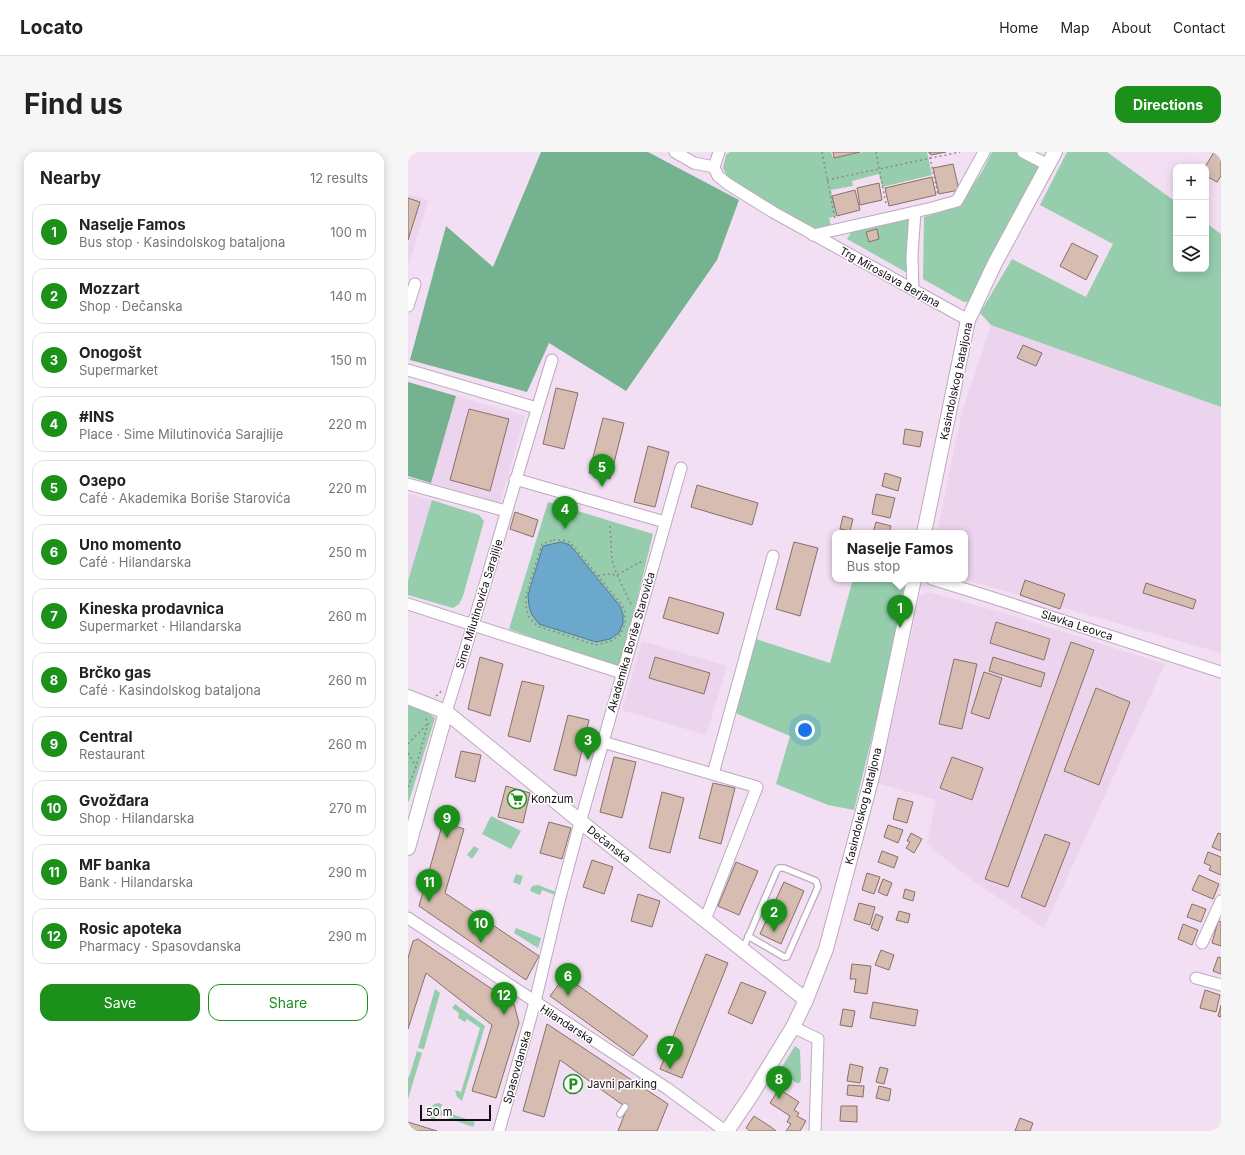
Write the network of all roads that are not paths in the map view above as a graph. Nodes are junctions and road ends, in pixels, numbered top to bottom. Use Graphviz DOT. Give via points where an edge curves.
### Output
graph roads {
  1 [pos="675,152"];
  2 [pos="719,152"];
  3 [pos="984,152"];
  4 [pos="1023,152"];
  5 [pos="1055,152"];
  6 [pos="1048,165"];
  7 [pos="714,167"];
  8 [pos="915,212"];
  9 [pos="813,235"];
  10 [pos="415,284"];
  11 [pos="913,290"];
  12 [pos="408,306"];
  13 [pos="968,320"];
  14 [pos="552,360"];
  15 [pos="408,370"];
  16 [pos="537,408"];
  17 [pos="681,468"];
  18 [pos="516,479"];
  19 [pos="408,484"];
  20 [pos="506,511"];
  21 [pos="665,522"];
  22 [pos="925,530"];
  23 [pos="773,556"];
  24 [pos="913,582"];
  25 [pos="942,582"];
  26 [pos="408,604"];
  27 [pos="473,625"];
  28 [pos="1221,672"];
  29 [pos="622,673"];
  30 [pos="408,697"];
  31 [pos="446,712"];
  32 [pos="603,742"];
  33 [pos="713,774"];
  34 [pos="581,822"];
  35 [pos="408,848"];
  36 [pos="1220,905"];
  37 [pos="408,918"];
  38 [pos="705,920"];
  39 [pos="748,936"];
  40 [pos="1202,943"];
  41 [pos="742,950"];
  42 [pos="1196,978"];
  43 [pos="1221,985"];
  44 [pos="806,1000"];
  45 [pos="535,1002"];
  46 [pos="793,1027"];
  47 [pos="625,1107"];
  48 [pos="620,1114"];
  49 [pos="499,1131"];
  50 [pos="726,1131"];
  51 [pos="815,1131"];
  1 -- 7 [label="street" via="694,163"];
  2 -- 7 [label="street"];
  3 -- 8 [label="street, Trg Miroslava Berjana" via="957,201"];
  4 -- 6 [label="street"];
  5 -- 6 [label="street, Kasindolskog bataljona"];
  6 -- 13 [label="street, Kasindolskog bataljona" via="995,263"];
  7 -- 9 [label="street, Trg Miroslava Berjana" via="718,176 728,184"];
  8 -- 9 [label="street, Trg Miroslava Berjana"];
  8 -- 11 [label="street"];
  9 -- 11 [label="street, Trg Miroslava Berjana"];
  10 -- 12 [label="street"];
  11 -- 13 [label="street, Trg Miroslava Berjana"];
  13 -- 22 [label="street, Kasindolskog bataljona"];
  14 -- 16 [label="street, Sime Milutinovića Sarajlije"];
  15 -- 16 [label="street"];
  16 -- 18 [label="street, Sime Milutinovića Sarajlije"];
  17 -- 21 [label="street, Akademika Boriše Starovića"];
  18 -- 20 [label="street, Sime Milutinovića Sarajlije"];
  18 -- 21 [label="street"];
  19 -- 20 [label="street"];
  20 -- 27 [label="street, Sime Milutinovića Sarajlije"];
  21 -- 29 [label="street, Akademika Boriše Starovića"];
  23 -- 33 [label="street"];
  24 -- 44 [label="street, Kasindolskog bataljona" via="872,777 826,950"];
  25 -- 28 [label="street, Slavka Leovca"];
  26 -- 27 [label="street"];
  27 -- 29 [label="street"];
  27 -- 31 [label="street, Sime Milutinovića Sarajlije"];
  29 -- 32 [label="street, Akademika Boriše Starovića"];
  30 -- 31 [label="street, Dečanska"];
  31 -- 34 [label="street, Dečanska"];
  31 -- 35 [label="street, Sime Milutinovića Sarajlije"];
  32 -- 33 [label="street"];
  32 -- 34 [label="street, Akademika Boriše Starovića"];
  33 -- 38 [label="street" via="757,787"];
  34 -- 38 [label="street, Dečanska"];
  34 -- 45 [label="street, Akademika Boriše Starovića"];
  36 -- 40 [label="street"];
  37 -- 45 [label="street, Hilandarska"];
  38 -- 41 [label="street, Dečanska"];
  39 -- 39 [label="lane" via="779,868 816,881 818,887 787,958"];
  39 -- 41 [label="lane"];
  41 -- 44 [label="street, Dečanska"];
  42 -- 43 [label="street"];
  44 -- 46 [label="street, Kasindolskog bataljona"];
  45 -- 49 [label="street, Spasovdanska"];
  45 -- 50 [label="street, Hilandarska" via="643,1080 668,1090"];
  46 -- 50 [label="street, Kasindolskog bataljona"];
  46 -- 51 [label="street" via="818,1039"];
  47 -- 48 [label="lane"];
}
